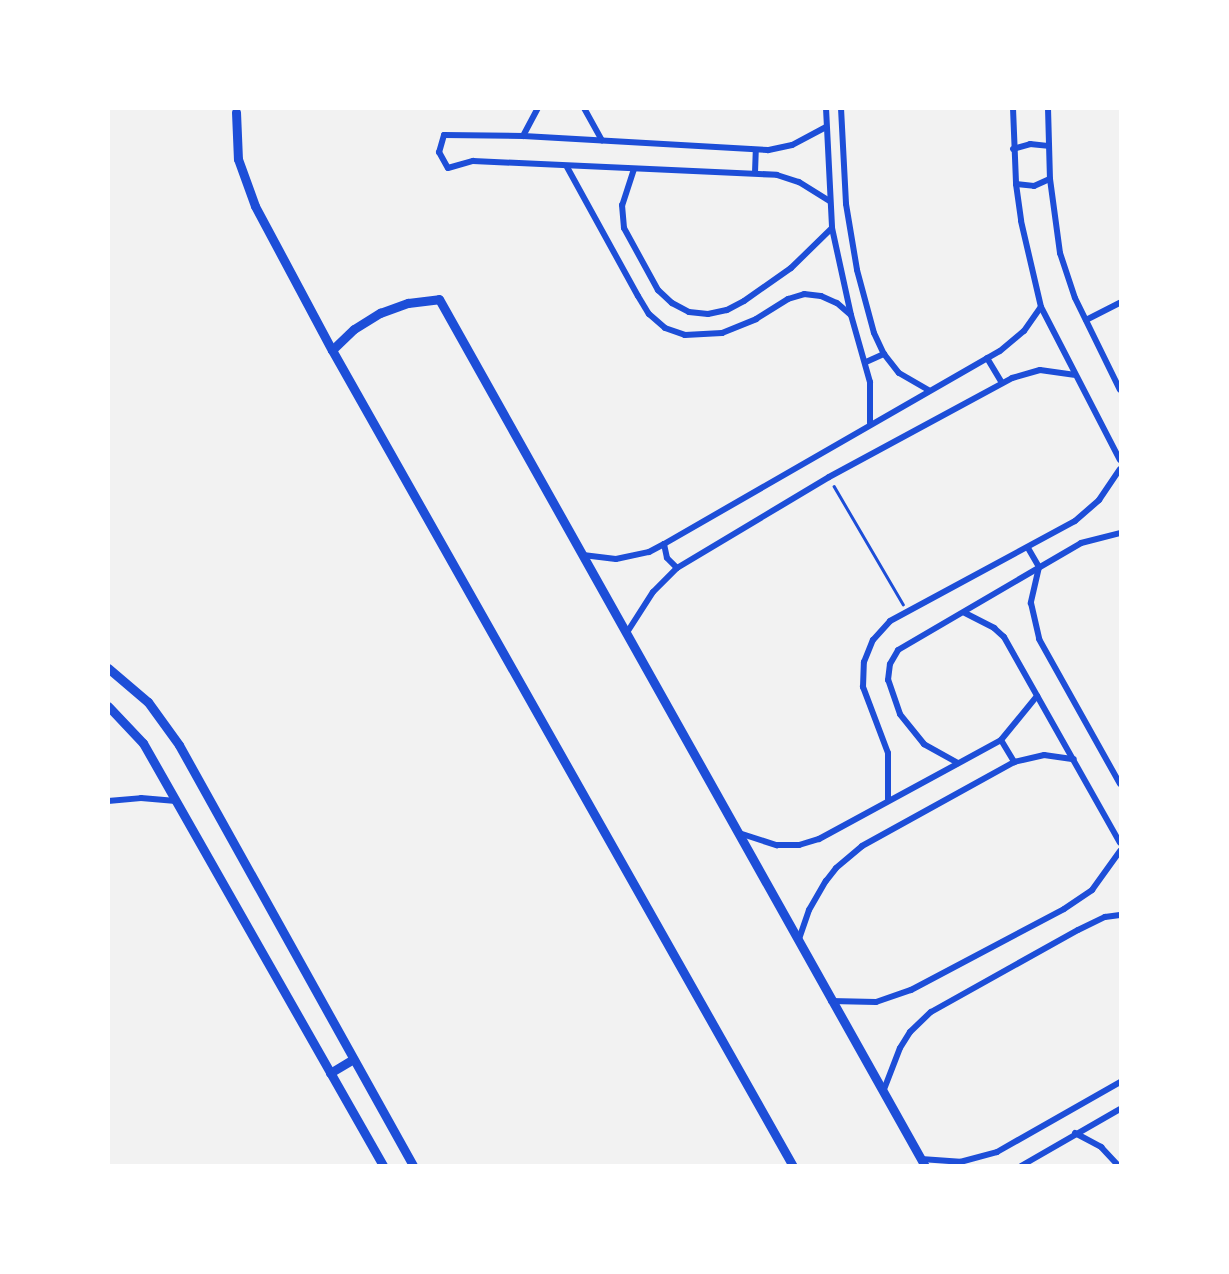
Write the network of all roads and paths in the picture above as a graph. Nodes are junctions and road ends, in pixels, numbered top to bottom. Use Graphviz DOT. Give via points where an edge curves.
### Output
graph roads {
  1 [pos="538,108"];
  2 [pos="584,108"];
  3 [pos="826,108"];
  4 [pos="841,108"];
  5 [pos="1013,108"];
  6 [pos="1048,108"];
  7 [pos="236,110"];
  8 [pos="826,127"];
  9 [pos="523,136"];
  10 [pos="602,140"];
  11 [pos="1048,146"];
  12 [pos="1013,149"];
  13 [pos="756,150"];
  14 [pos="567,167"];
  15 [pos="634,170"];
  16 [pos="755,173"];
  17 [pos="1050,178"];
  18 [pos="1016,184"];
  19 [pos="830,201"];
  20 [pos="832,228"];
  21 [pos="1121,303"];
  22 [pos="1041,307"];
  23 [pos="850,314"];
  24 [pos="1086,320"];
  25 [pos="332,350"];
  26 [pos="884,354"];
  27 [pos="987,358"];
  28 [pos="866,362"];
  29 [pos="1074,375"];
  30 [pos="1002,383"];
  31 [pos="928,390"];
  32 [pos="1121,390"];
  33 [pos="870,423"];
  34 [pos="1121,460"];
  35 [pos="1121,469"];
  36 [pos="829,477"];
  37 [pos="1121,533"];
  38 [pos="664,544"];
  39 [pos="1028,548"];
  40 [pos="583,555"];
  41 [pos="1039,567"];
  42 [pos="677,568"];
  43 [pos="907,611"];
  44 [pos="965,613"];
  45 [pos="626,634"];
  46 [pos="108,668"];
  47 [pos="1037,696"];
  48 [pos="108,706"];
  49 [pos="1001,740"];
  50 [pos="1074,759"];
  51 [pos="1014,762"];
  52 [pos="958,763"];
  53 [pos="1121,784"];
  54 [pos="888,799"];
  55 [pos="108,801"];
  56 [pos="176,801"];
  57 [pos="737,832"];
  58 [pos="1121,844"];
  59 [pos="1121,851"];
  60 [pos="1121,915"];
  61 [pos="798,941"];
  62 [pos="831,1001"];
  63 [pos="353,1059"];
  64 [pos="330,1073"];
  65 [pos="1121,1082"];
  66 [pos="883,1092"];
  67 [pos="1121,1109"];
  68 [pos="1075,1133"];
  69 [pos="922,1163"];
  70 [pos="383,1166"];
  71 [pos="413,1166"];
  72 [pos="793,1166"];
  73 [pos="1021,1166"];
  74 [pos="1119,1166"];
  1 -- 9 [label="street"];
  2 -- 10 [label="street"];
  3 -- 8 [label="street"];
  4 -- 26 [label="street" via="846,204 857,270"];
  5 -- 12 [label="street"];
  6 -- 11 [label="street"];
  7 -- 25 [label="main road" via="238,159 247,191"];
  8 -- 13 [label="street" via="792,145"];
  8 -- 19 [label="street"];
  9 -- 10 [label="street"];
  9 -- 14 [label="street" via="444,135 439,152 448,168 473,161"];
  10 -- 13 [label="street"];
  11 -- 12 [label="street" via="1030,144"];
  11 -- 17 [label="street"];
  12 -- 18 [label="street"];
  13 -- 16 [label="street"];
  14 -- 15 [label="street"];
  14 -- 23 [label="street" via="638,296 665,328 685,335 722,333 804,295 838,303"];
  15 -- 16 [label="street"];
  15 -- 20 [label="street" via="622,205 624,228 658,290 689,312 718,312 744,301 791,268"];
  16 -- 19 [label="street" via="788,177"];
  17 -- 18 [label="street" via="1034,186"];
  17 -- 24 [label="street" via="1065,275"];
  18 -- 22 [label="street"];
  19 -- 20 [label="street"];
  20 -- 23 [label="street"];
  21 -- 24 [label="street"];
  22 -- 27 [label="street" via="1012,343"];
  22 -- 29 [label="street"];
  23 -- 28 [label="street"];
  24 -- 32 [label="street"];
  25 -- 40 [label="main road" via="380,313 439,299"];
  25 -- 72 [label="main road"];
  26 -- 28 [label="street"];
  26 -- 31 [label="street" via="899,373"];
  27 -- 30 [label="street"];
  27 -- 31 [label="street"];
  28 -- 33 [label="street"];
  29 -- 30 [label="street" via="1040,370"];
  29 -- 34 [label="street"];
  30 -- 36 [label="street"];
  31 -- 33 [label="street"];
  33 -- 38 [label="street"];
  35 -- 39 [label="street" via="1088,511"];
  36 -- 42 [label="street"];
  36 -- 43 [label="path"];
  37 -- 41 [label="street" via="1081,543"];
  38 -- 40 [label="street" via="616,559"];
  38 -- 42 [label="street" via="667,558"];
  39 -- 41 [label="street"];
  39 -- 43 [label="street"];
  40 -- 45 [label="main road"];
  41 -- 44 [label="street"];
  41 -- 53 [label="street" via="1031,603 1039,639"];
  42 -- 45 [label="street" via="653,592"];
  43 -- 54 [label="street" via="873,640 864,662 863,687 888,753"];
  44 -- 47 [label="street" via="1004,637"];
  44 -- 52 [label="street" via="898,650 888,680 910,730 924,744"];
  45 -- 57 [label="main road"];
  46 -- 63 [label="main road" via="148,702 179,744"];
  47 -- 49 [label="street"];
  47 -- 50 [label="street"];
  48 -- 56 [label="main road" via="143,743"];
  49 -- 51 [label="street"];
  49 -- 52 [label="street"];
  50 -- 51 [label="street" via="1044,755"];
  50 -- 58 [label="street"];
  51 -- 61 [label="street" via="850,854 817,895"];
  52 -- 54 [label="street"];
  54 -- 57 [label="street" via="834,832 799,845 777,845"];
  55 -- 56 [label="street"];
  56 -- 64 [label="main road"];
  57 -- 61 [label="main road"];
  59 -- 62 [label="street" via="1091,890 1065,909 911,990 876,1002"];
  60 -- 66 [label="street" via="1078,930 931,1012 900,1048"];
  61 -- 62 [label="main road"];
  62 -- 66 [label="main road"];
  63 -- 64 [label="main road"];
  63 -- 71 [label="main road"];
  64 -- 70 [label="main road"];
  65 -- 69 [label="street" via="985,1156"];
  66 -- 69 [label="main road"];
  67 -- 68 [label="street"];
  68 -- 73 [label="street"];
  68 -- 74 [label="street" via="1101,1147"];
}
